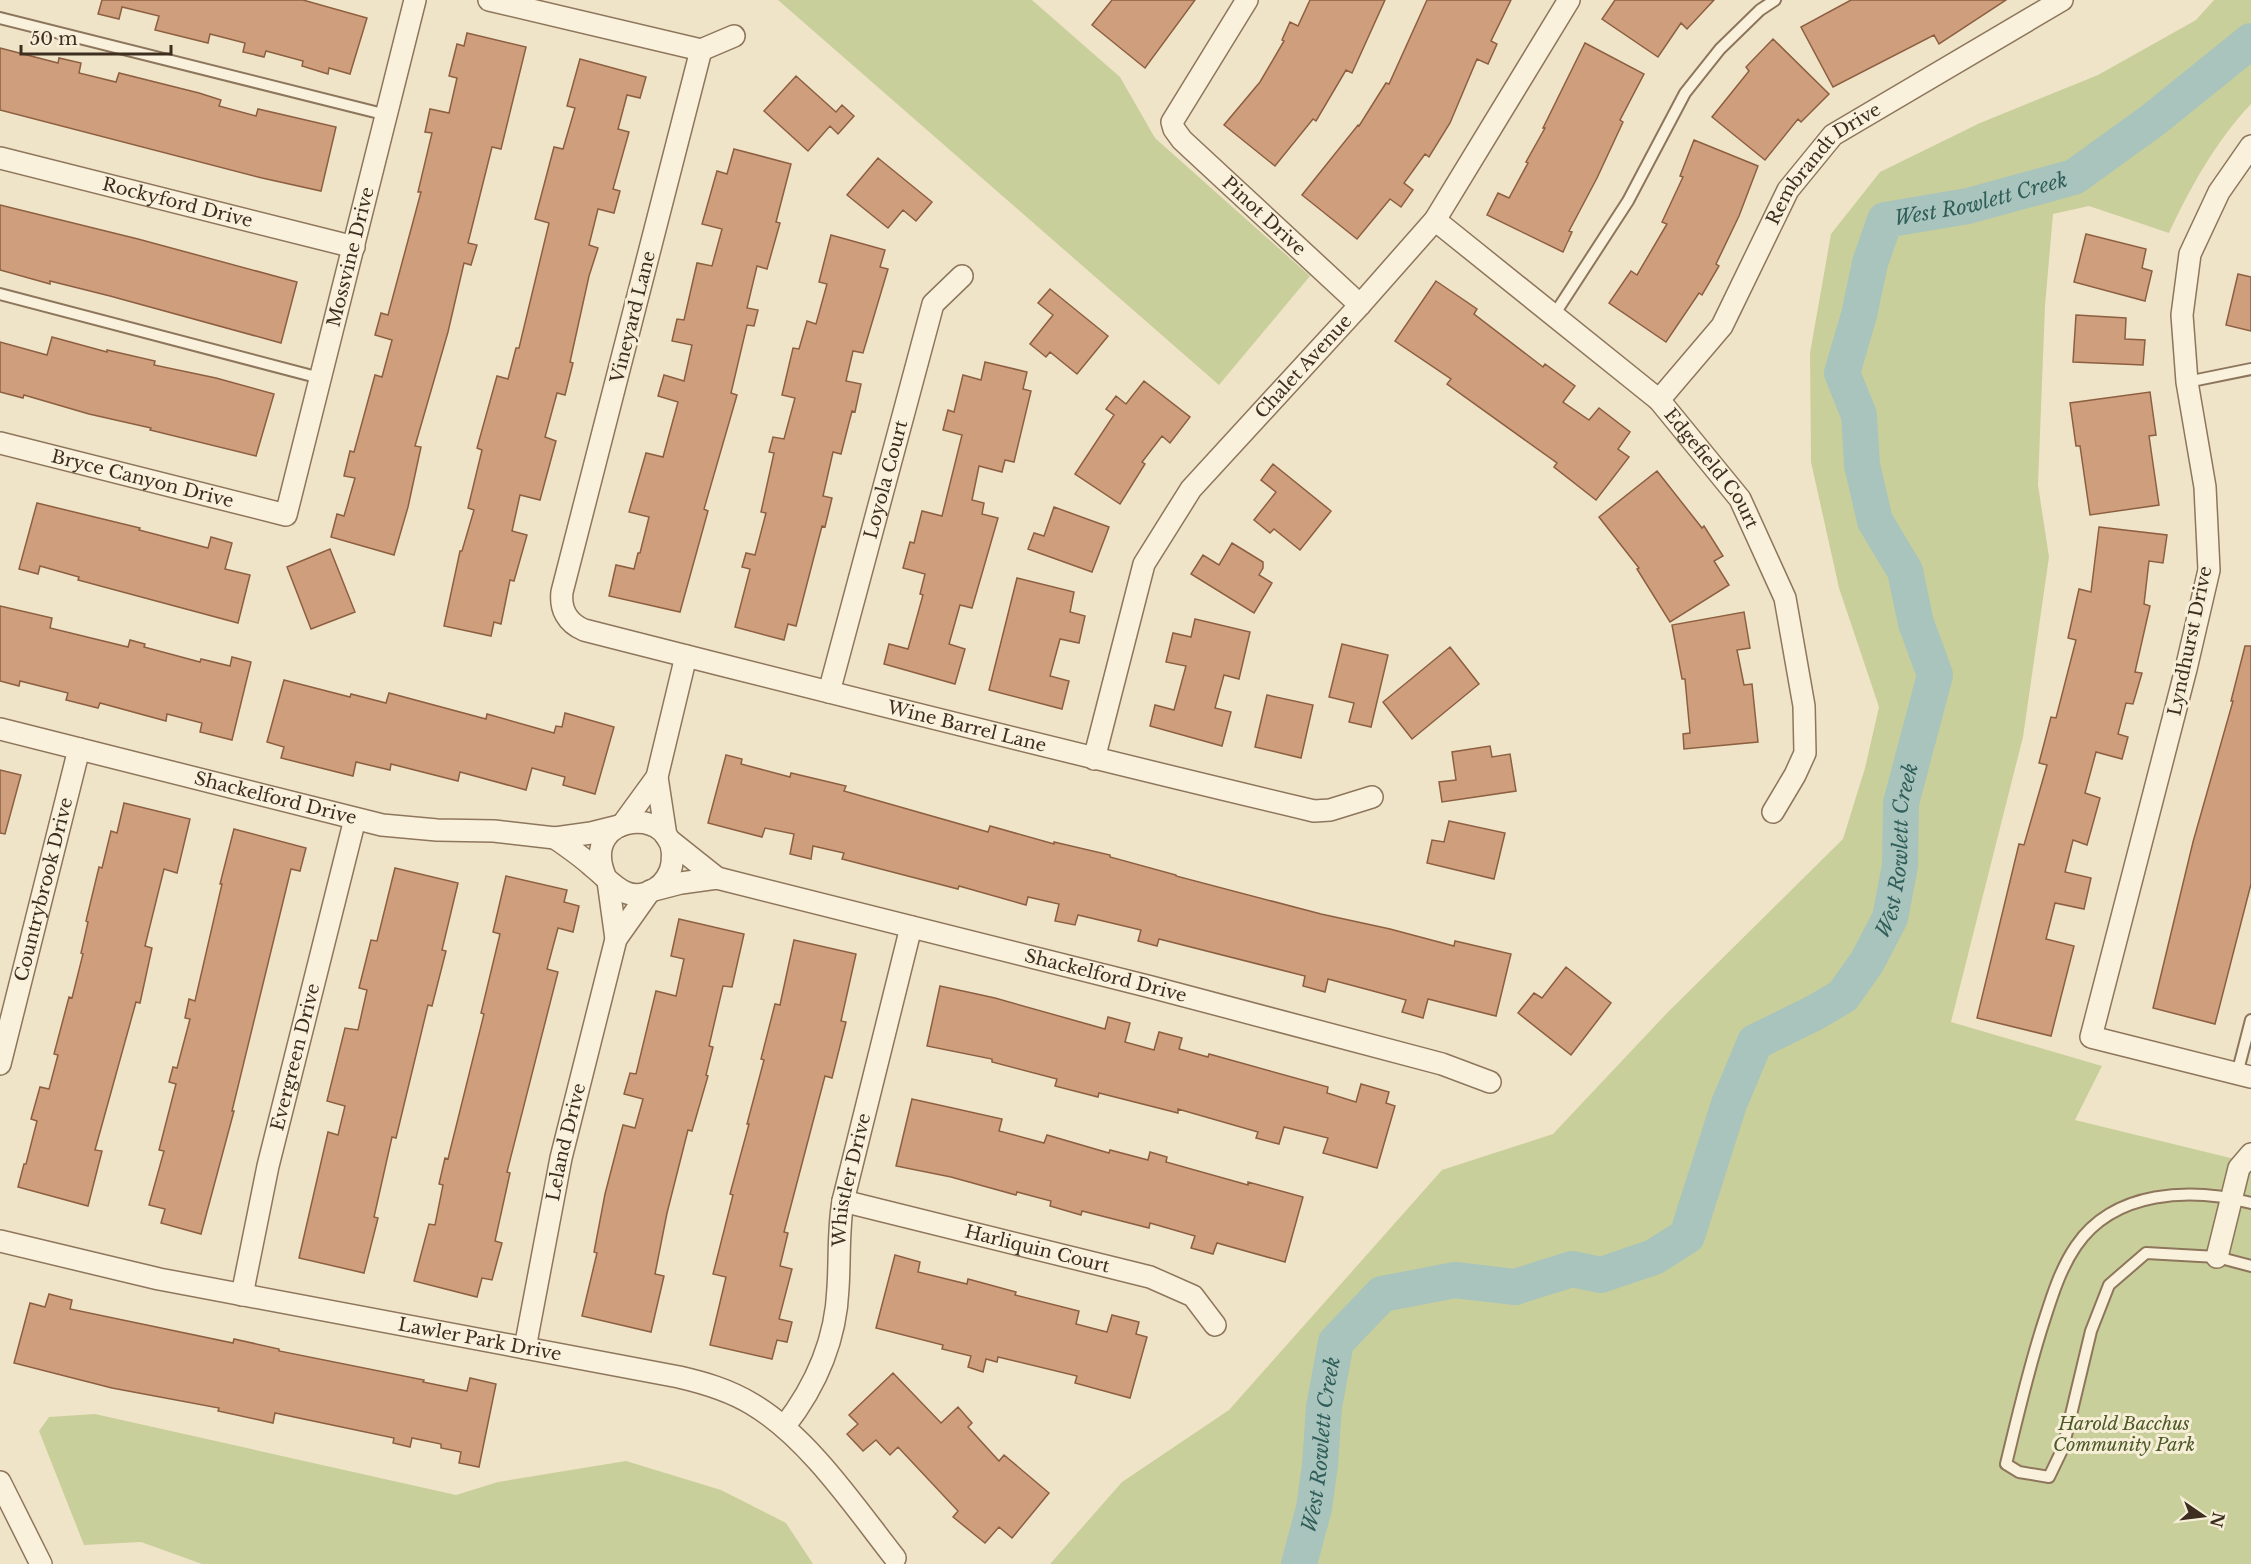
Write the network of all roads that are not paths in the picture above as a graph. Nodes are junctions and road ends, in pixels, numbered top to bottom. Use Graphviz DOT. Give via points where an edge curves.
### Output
graph roads {
  1 [pos="415,0"];
  2 [pos="489,0"];
  3 [pos="1247,0"];
  4 [pos="1569,0"];
  5 [pos="1775,0"];
  6 [pos="2062,0"];
  7 [pos="0,18"];
  8 [pos="734,36"];
  9 [pos="701,51"];
  10 [pos="387,115"];
  11 [pos="2251,146"];
  12 [pos="0,158"];
  13 [pos="1435,220"];
  14 [pos="354,247"];
  15 [pos="962,276"];
  16 [pos="0,294"];
  17 [pos="1360,306"];
  18 [pos="1554,315"];
  19 [pos="2251,369"];
  20 [pos="321,378"];
  21 [pos="2187,382"];
  22 [pos="1659,400"];
  23 [pos="0,443"];
  24 [pos="286,515"];
  25 [pos="567,618"];
  26 [pos="686,656"];
  27 [pos="829,692"];
  28 [pos="0,729"];
  29 [pos="79,749"];
  30 [pos="1094,759"];
  31 [pos="657,777"];
  32 [pos="1372,797"];
  33 [pos="1773,812"];
  34 [pos="355,819"];
  35 [pos="620,825"];
  36 [pos="555,838"];
  37 [pos="667,838"];
  38 [pos="717,878"];
  39 [pos="606,879"];
  40 [pos="652,891"];
  41 [pos="911,927"];
  42 [pos="616,939"];
  43 [pos="2251,1020"];
  44 [pos="0,1064"];
  45 [pos="2244,1076"];
  46 [pos="1490,1082"];
  47 [pos="2251,1154"];
  48 [pos="843,1201"];
  49 [pos="2241,1201"];
  50 [pos="0,1240"];
  51 [pos="2217,1257"];
  52 [pos="2251,1266"];
  53 [pos="242,1295"];
  54 [pos="1215,1325"];
  55 [pos="525,1348"];
  56 [pos="784,1427"];
  57 [pos="0,1482"];
  58 [pos="895,1558"];
  59 [pos="40,1564"];
  1 -- 10 [label="street, Mossvine Drive"];
  2 -- 9 [label="street"];
  3 -- 17 [label="street, Pinot Drive" via="1172,122 1174,129"];
  4 -- 13 [label="street, Chalet Avenue"];
  5 -- 18 [label="lane" via="1720,49 1685,93 1628,201"];
  6 -- 22 [label="street, Rembrandt Drive" via="1833,135 1788,190 1722,326"];
  7 -- 10 [label="lane"];
  8 -- 9 [label="street"];
  9 -- 25 [label="street, Vineyard Lane" via="562,592"];
  10 -- 14 [label="street, Mossvine Drive"];
  11 -- 21 [label="street, Lyndhurst Drive" via="2219,192 2190,254 2182,315"];
  12 -- 14 [label="street, Rockyford Drive"];
  13 -- 17 [label="street, Chalet Avenue"];
  13 -- 18 [label="street, Edgefield Court"];
  14 -- 20 [label="street, Mossvine Drive"];
  15 -- 27 [label="street, Loyola Court" via="933,304"];
  16 -- 20 [label="lane"];
  17 -- 30 [label="street, Chalet Avenue" via="1191,489 1144,564"];
  18 -- 22 [label="street, Edgefield Court"];
  19 -- 21 [label="lane"];
  20 -- 24 [label="street, Mossvine Drive"];
  21 -- 45 [label="street, Lyndhurst Drive" via="2205,487 2209,570 2091,1037"];
  22 -- 33 [label="street, Edgefield Court" via="1740,499 1785,598 1804,706 1805,753"];
  23 -- 24 [label="street, Bryce Canyon Drive"];
  25 -- 26 [label="street, Wine Barrel Lane" via="584,630"];
  26 -- 27 [label="street, Wine Barrel Lane"];
  26 -- 31 [label="street"];
  27 -- 30 [label="street, Wine Barrel Lane"];
  28 -- 29 [label="street, Shackelford Drive"];
  29 -- 34 [label="street, Shackelford Drive"];
  29 -- 44 [label="street, Countrybrook Drive"];
  30 -- 32 [label="street, Wine Barrel Lane" via="1314,811"];
  31 -- 35 [label="street"];
  31 -- 37 [label="street"];
  34 -- 36 [label="street, Shackelford Drive" via="409,828"];
  34 -- 53 [label="street, Evergreen Drive" via="268,1166"];
  35 -- 36 [label="street, Shackelford Drive"];
  35 -- 37 [label="street" via="646,822"];
  35 -- 39 [label="street" via="602,847 600,864"];
  36 -- 39 [label="street"];
  37 -- 38 [label="street, Shackelford Drive"];
  37 -- 40 [label="street" via="672,867 664,882"];
  38 -- 40 [label="street, Shackelford Drive"];
  38 -- 41 [label="street, Shackelford Drive"];
  39 -- 40 [label="street" via="626,893"];
  39 -- 42 [label="street, Leland Drive"];
  40 -- 42 [label="street, Leland Drive"];
  41 -- 46 [label="street, Shackelford Drive" via="1420,1058"];
  41 -- 48 [label="street, Whistler Drive"];
  42 -- 55 [label="street, Leland Drive" via="561,1158"];
  43 -- 45 [label="lane"];
  47 -- 49 [label="street" via="2239,1168"];
  48 -- 54 [label="street, Harliquin Court" via="1150,1277 1193,1296"];
  48 -- 56 [label="street, Whistler Drive" via="833,1329 810,1391"];
  49 -- 51 [label="street"];
  49 -- 51 [label="lane" via="2173,1194 2129,1204 2099,1221 2076,1246 2058,1279 2031,1362 2006,1464 2019,1472 2049,1477 2063,1448 2091,1331 2109,1285 2146,1252"];
  50 -- 53 [label="street, Lawler Park Drive" via="112,1269"];
  51 -- 52 [label="lane"];
  53 -- 55 [label="street, Lawler Park Drive"];
  55 -- 56 [label="street, Lawler Park Drive" via="699,1381 753,1404"];
  56 -- 58 [label="street, Lawler Park Drive" via="814,1457"];
  57 -- 59 [label="street"];
}
